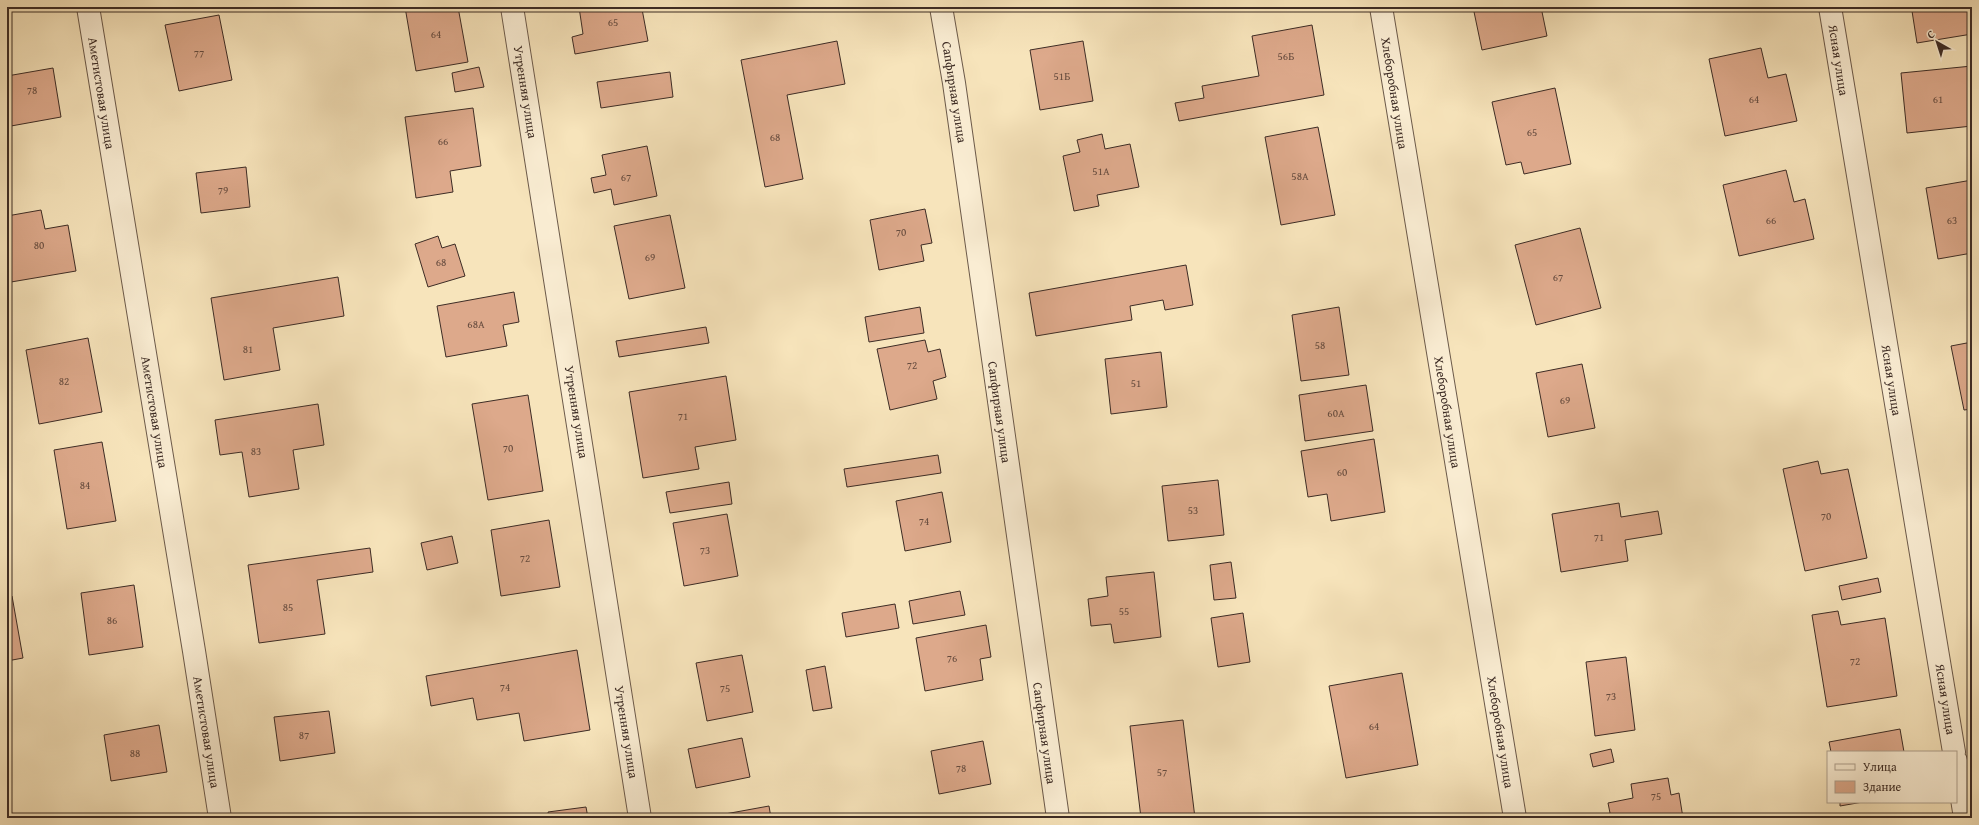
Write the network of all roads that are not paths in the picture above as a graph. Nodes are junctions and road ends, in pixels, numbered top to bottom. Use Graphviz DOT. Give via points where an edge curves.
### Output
graph roads {
  1 [pos="88,7"];
  2 [pos="512,7"];
  3 [pos="941,7"];
  4 [pos="1381,7"];
  5 [pos="1830,7"];
  6 [pos="1954,751"];
  7 [pos="1957,767"];
  8 [pos="220,818"];
  9 [pos="640,818"];
  10 [pos="1058,818"];
  11 [pos="1515,818"];
  12 [pos="1965,818"];
  1 -- 8 [label="street, Аметистовая улица"];
  2 -- 9 [label="street, Утренняя улица"];
  3 -- 10 [label="street, Сапфирная улица" via="954,83"];
  4 -- 11 [label="street, Хлеборобная улица"];
  5 -- 6 [label="street, Ясная улица"];
  7 -- 12 [label="street"];
}
